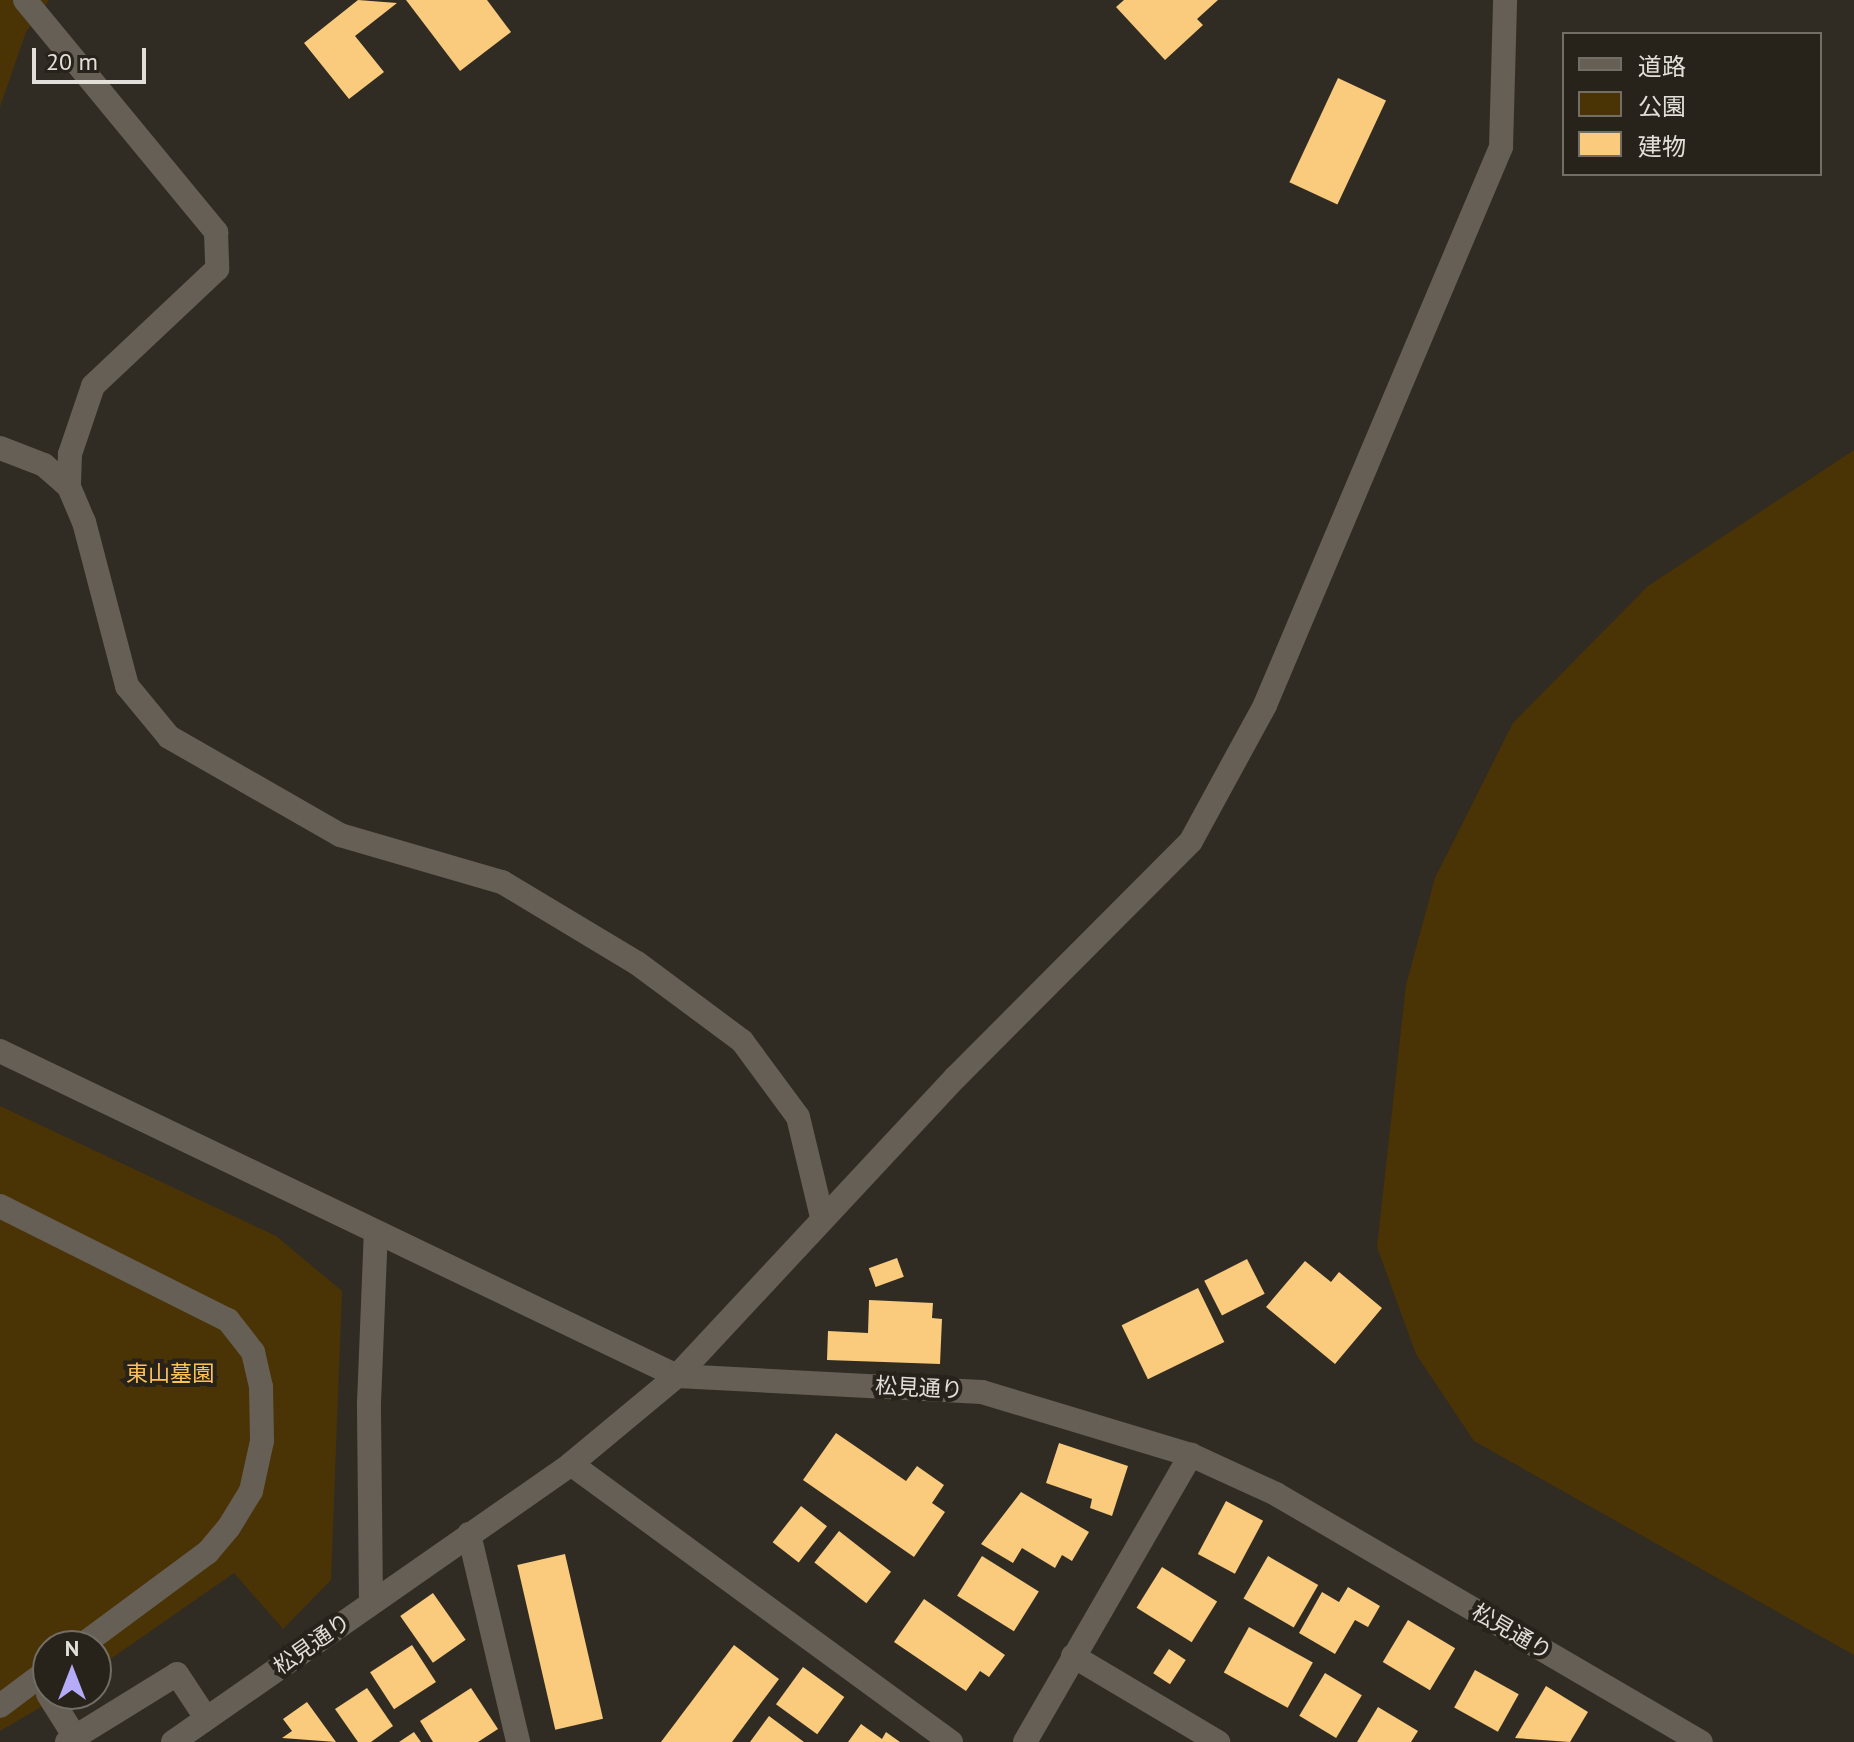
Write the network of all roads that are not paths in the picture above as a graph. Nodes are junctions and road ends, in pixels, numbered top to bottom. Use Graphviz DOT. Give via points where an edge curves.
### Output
graph roads {
  1 [pos="25,0"];
  2 [pos="1505,0"];
  3 [pos="0,448"];
  4 [pos="69,487"];
  5 [pos="0,1051"];
  6 [pos="0,1206"];
  7 [pos="822,1217"];
  8 [pos="376,1232"];
  9 [pos="677,1376"];
  10 [pos="1191,1455"];
  11 [pos="571,1464"];
  12 [pos="469,1534"];
  13 [pos="371,1602"];
  14 [pos="103,1630"];
  15 [pos="1073,1656"];
  16 [pos="32,1691"];
  17 [pos="0,1706"];
  18 [pos="58,1710"];
  19 [pos="206,1718"];
  20 [pos="71,1740"];
  21 [pos="173,1742"];
  22 [pos="518,1742"];
  23 [pos="951,1742"];
  24 [pos="1025,1742"];
  25 [pos="1218,1742"];
  26 [pos="1701,1742"];
  1 -- 4 [label="street" via="216,232 217,269 93,386 70,454"];
  2 -- 7 [label="street" via="1501,147 1265,705 1191,841"];
  3 -- 4 [label="street" via="44,465"];
  4 -- 7 [label="street" via="84,522 127,686 169,737 340,835 502,882 637,963 742,1041 798,1117"];
  5 -- 8 [label="street"];
  6 -- 14 [label="street" via="228,1320 253,1352 261,1387 262,1441 254,1479 229,1527 208,1552"];
  7 -- 9 [label="street"];
  8 -- 9 [label="street"];
  8 -- 13 [label="street" via="369,1403"];
  9 -- 10 [label="street, 松見通り" via="982,1392"];
  9 -- 11 [label="street, 松見通り"];
  10 -- 15 [label="street"];
  10 -- 26 [label="street, 松見通り" via="1276,1494"];
  11 -- 12 [label="street, 松見通り"];
  11 -- 23 [label="street"];
  12 -- 13 [label="street, 松見通り"];
  12 -- 22 [label="street"];
  13 -- 19 [label="street, 松見通り"];
  15 -- 24 [label="street"];
  15 -- 25 [label="street"];
  16 -- 17 [label="street"];
  18 -- 20 [label="street"];
  19 -- 20 [label="street" via="177,1674"];
  19 -- 21 [label="street, 松見通り"];
}
